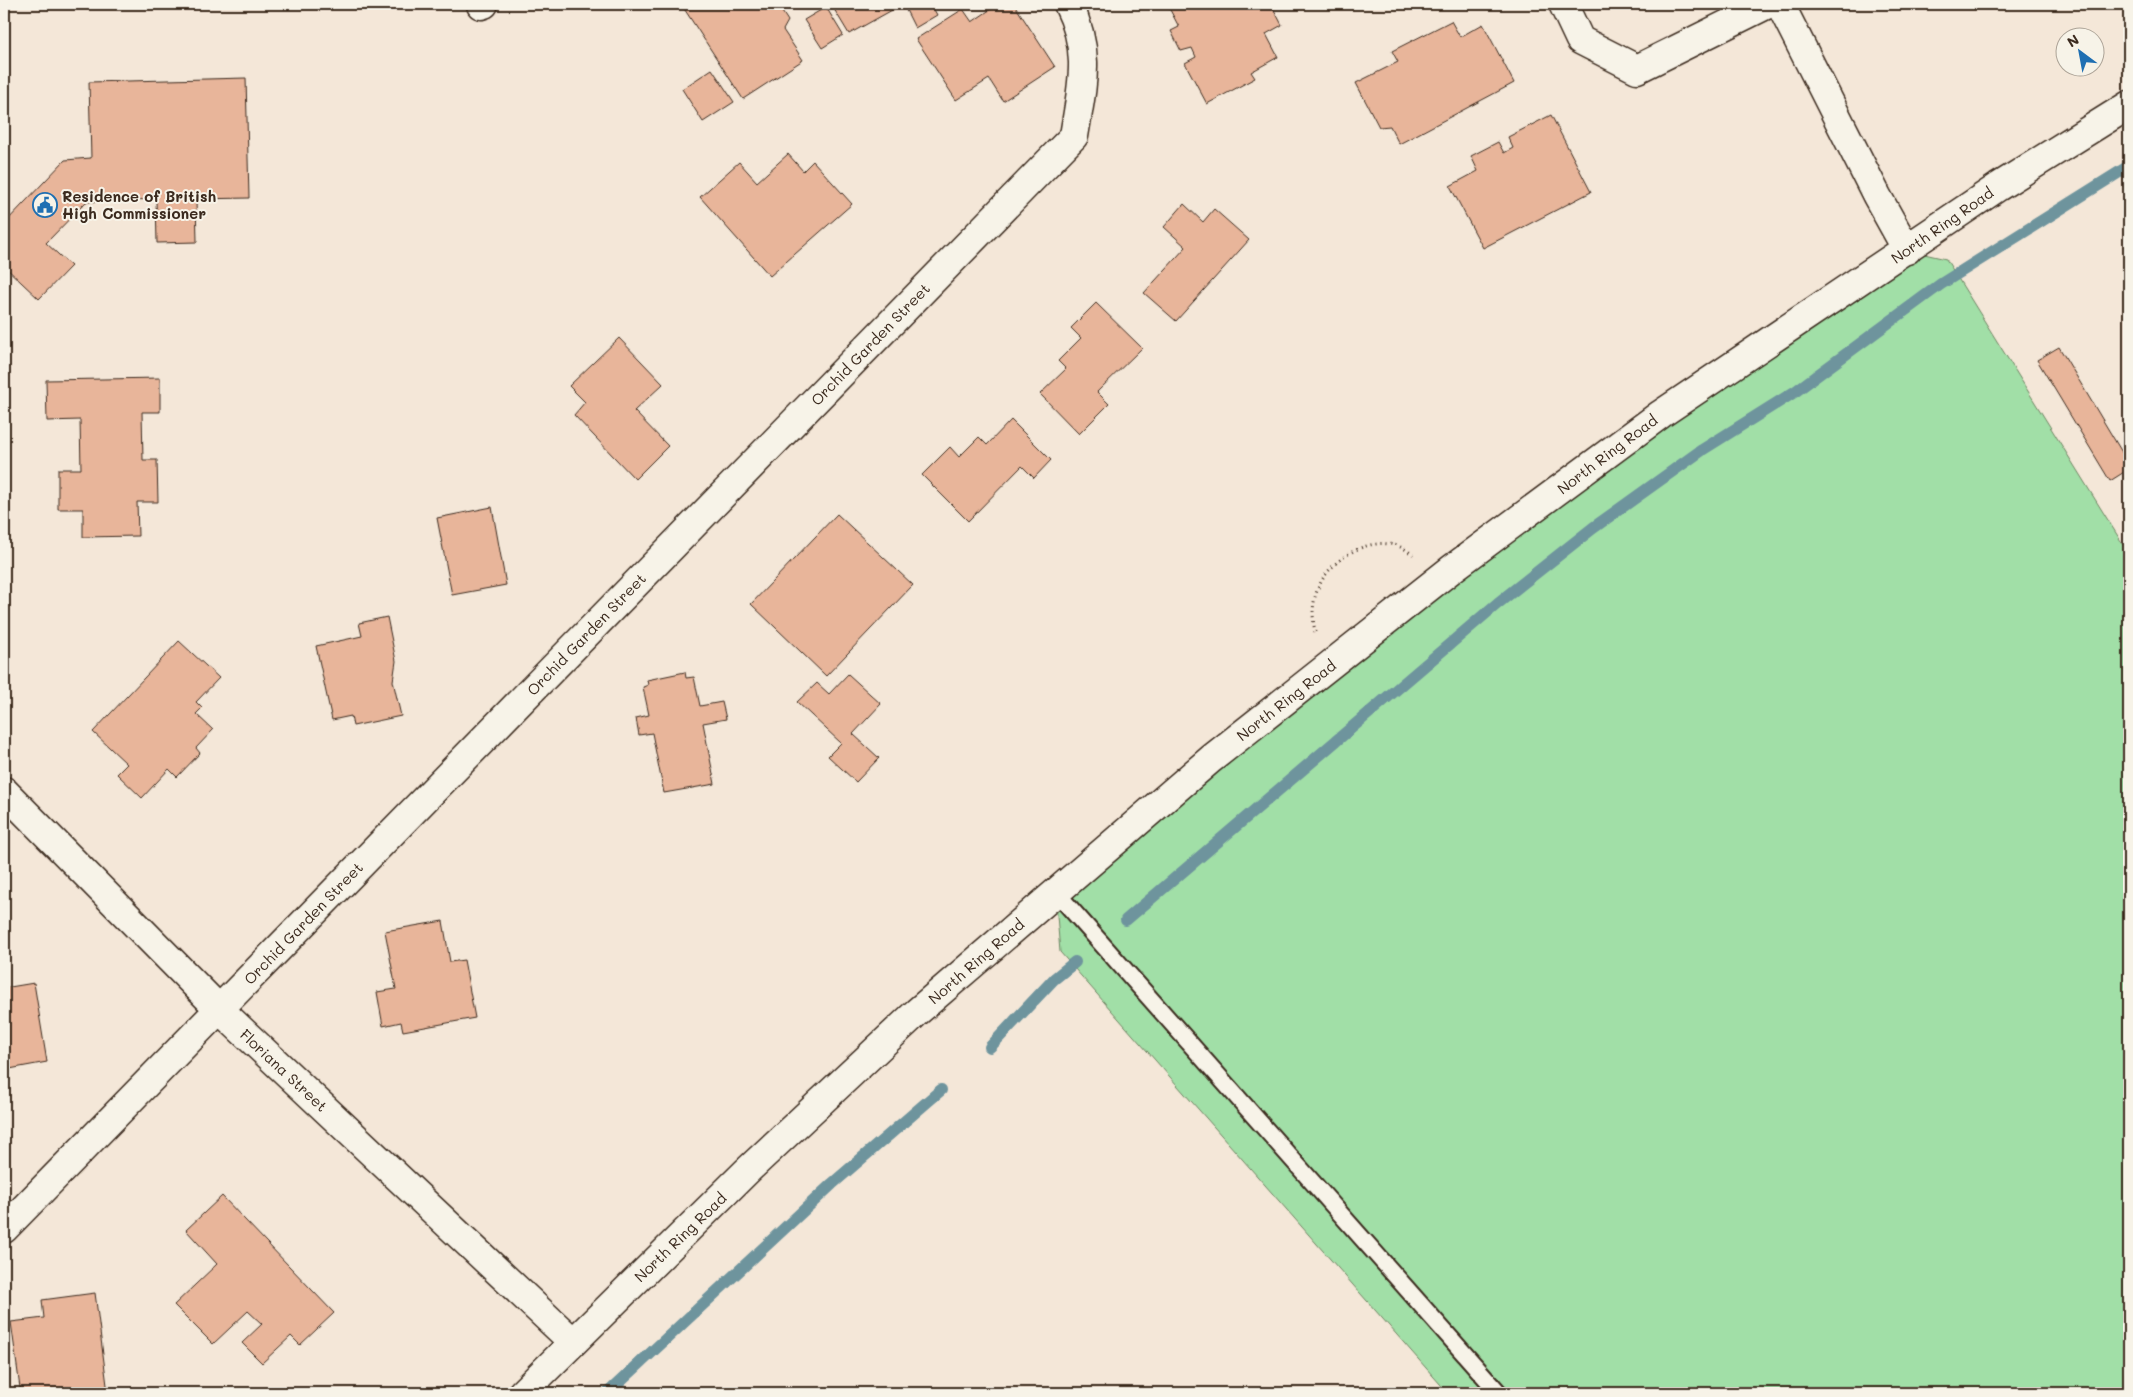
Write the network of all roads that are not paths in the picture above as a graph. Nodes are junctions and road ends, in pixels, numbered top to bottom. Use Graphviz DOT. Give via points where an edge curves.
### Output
graph roads {
  1 [pos="1068,4"];
  2 [pos="1563,4"];
  3 [pos="1768,4"];
  4 [pos="1780,4"];
  5 [pos="2129,105"];
  6 [pos="1907,250"];
  7 [pos="4,791"];
  8 [pos="1055,891"];
  9 [pos="219,1009"];
  10 [pos="4,1229"];
  11 [pos="573,1342"];
  12 [pos="522,1393"];
  13 [pos="1499,1393"];
  1 -- 9 [label="street, Orchid Garden Street" via="1078,24 1084,66 1074,136"];
  2 -- 3 [label="street" via="1580,40 1637,69"];
  4 -- 6 [label="street"];
  5 -- 6 [label="street, North Ring Road" via="1998,187"];
  6 -- 8 [label="street, North Ring Road" via="1661,414 1453,568 1211,759"];
  7 -- 9 [label="street, Floriana Street"];
  8 -- 11 [label="street, North Ring Road" via="917,1012 748,1170"];
  8 -- 13 [label="lane"];
  9 -- 10 [label="street, Orchid Garden Street"];
  9 -- 11 [label="street, Floriana Street"];
  11 -- 12 [label="street, North Ring Road"];
}
